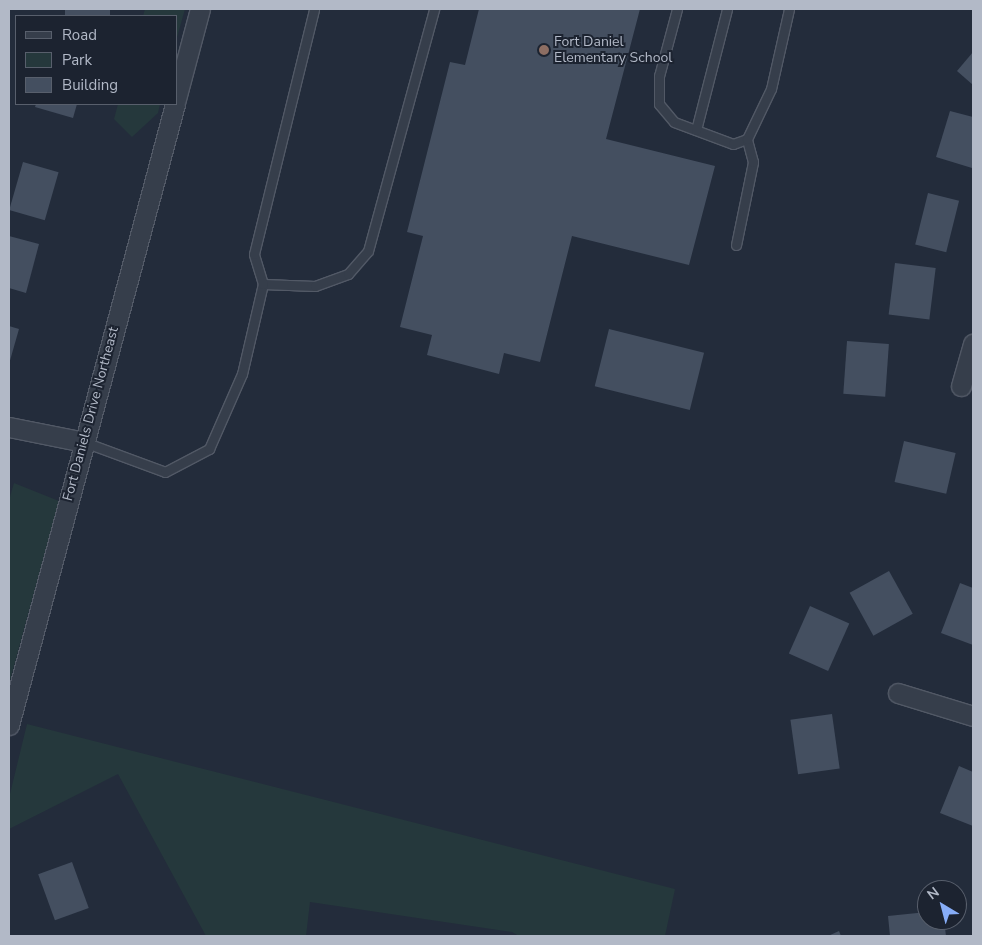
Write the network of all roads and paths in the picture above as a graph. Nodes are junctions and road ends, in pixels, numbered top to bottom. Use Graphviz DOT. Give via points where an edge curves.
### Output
graph roads {
  1 [pos="200,9"];
  2 [pos="314,9"];
  3 [pos="434,9"];
  4 [pos="677,9"];
  5 [pos="727,9"];
  6 [pos="789,9"];
  7 [pos="178,92"];
  8 [pos="175,105"];
  9 [pos="696,130"];
  10 [pos="747,139"];
  11 [pos="736,245"];
  12 [pos="263,284"];
  13 [pos="973,344"];
  14 [pos="961,386"];
  15 [pos="9,427"];
  16 [pos="84,442"];
  17 [pos="898,694"];
  18 [pos="973,716"];
  19 [pos="9,725"];
  1 -- 7 [label="street"];
  2 -- 12 [label="lane" via="254,254"];
  3 -- 12 [label="lane" via="368,251 348,274 315,286"];
  4 -- 9 [label="lane" via="659,76 659,104 674,122"];
  5 -- 9 [label="lane"];
  6 -- 10 [label="lane" via="771,89"];
  8 -- 16 [label="street, Fort Daniels Drive Northeast"];
  9 -- 10 [label="lane" via="733,144"];
  10 -- 11 [label="lane" via="753,162"];
  12 -- 16 [label="lane" via="242,374 209,449 165,472"];
  13 -- 14 [label="street"];
  15 -- 16 [label="street"];
  16 -- 19 [label="street, Fort Daniels Drive Northeast"];
  17 -- 18 [label="street"];
}
